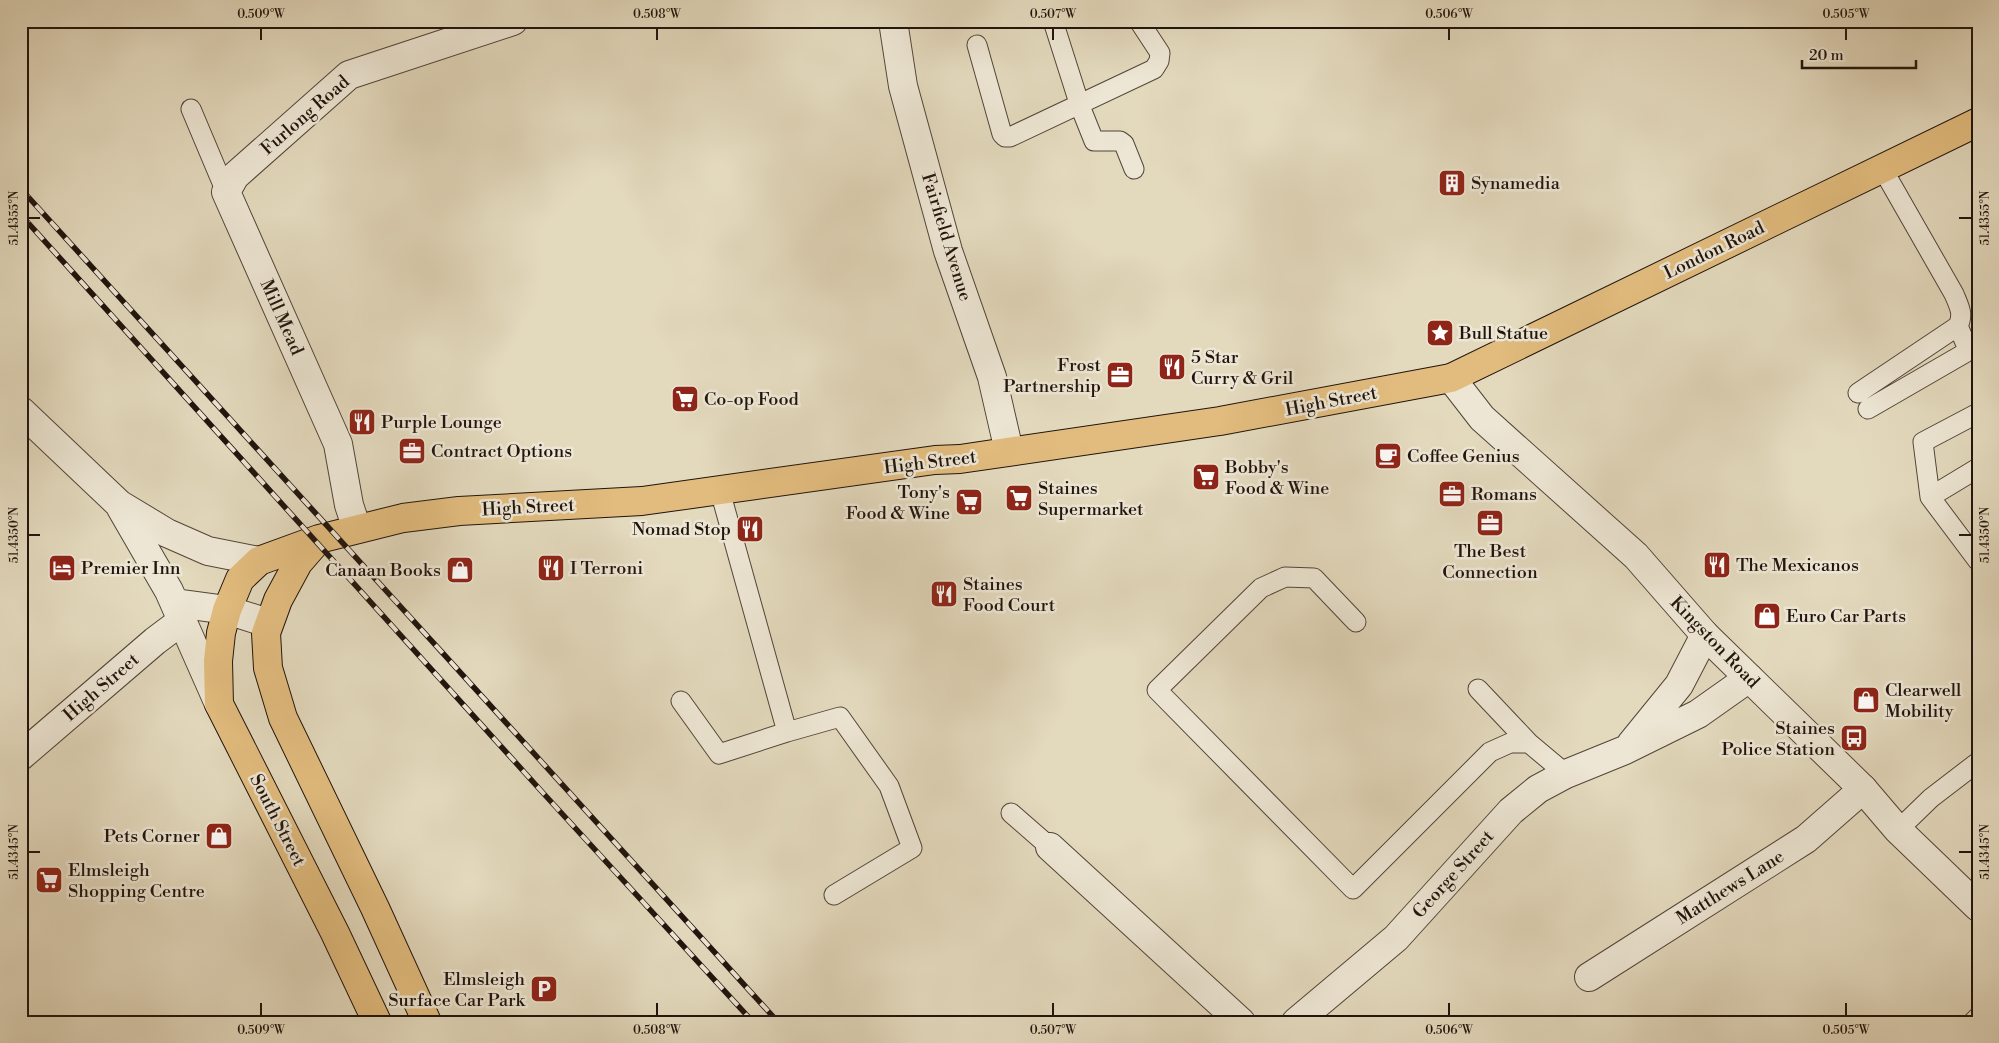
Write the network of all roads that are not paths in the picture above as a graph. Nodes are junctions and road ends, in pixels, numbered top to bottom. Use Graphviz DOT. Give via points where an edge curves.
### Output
graph roads {
  1 [pos="513,21"];
  2 [pos="893,21"];
  3 [pos="1053,21"];
  4 [pos="1139,21"];
  5 [pos="977,45"];
  6 [pos="1080,106"];
  7 [pos="191,109"];
  8 [pos="1978,122"];
  9 [pos="1882,168"];
  10 [pos="1134,169"];
  11 [pos="226,192"];
  12 [pos="1958,326"];
  13 [pos="1451,378"];
  14 [pos="1858,394"];
  15 [pos="1868,409"];
  16 [pos="21,411"];
  17 [pos="1978,414"];
  18 [pos="1009,451"];
  19 [pos="1978,468"];
  20 [pos="720,490"];
  21 [pos="1930,497"];
  22 [pos="119,504"];
  23 [pos="357,529"];
  24 [pos="319,539"];
  25 [pos="259,561"];
  26 [pos="1978,561"];
  27 [pos="227,610"];
  28 [pos="179,612"];
  29 [pos="1356,622"];
  30 [pos="268,623"];
  31 [pos="1705,635"];
  32 [pos="1749,678"];
  33 [pos="1478,689"];
  34 [pos="681,701"];
  35 [pos="219,704"];
  36 [pos="787,732"];
  37 [pos="1529,744"];
  38 [pos="1625,750"];
  39 [pos="21,756"];
  40 [pos="1978,762"];
  41 [pos="1566,774"];
  42 [pos="1863,788"];
  43 [pos="1011,813"];
  44 [pos="1898,830"];
  45 [pos="1050,847"];
  46 [pos="834,895"];
  47 [pos="1978,908"];
  48 [pos="1589,977"];
  49 [pos="1978,1017"];
  50 [pos="377,1022"];
  51 [pos="427,1022"];
  52 [pos="1241,1022"];
  53 [pos="1296,1022"];
  54 [pos="1972,1022"];
  1 -- 11 [label="street, Furlong Road" via="349,75 235,176"];
  2 -- 18 [label="street, Fairfield Avenue" via="902,86 948,251 992,377"];
  3 -- 6 [label="lane"];
  4 -- 6 [label="lane" via="1160,53 1154,70"];
  5 -- 6 [label="lane" via="1005,137"];
  6 -- 10 [label="lane" via="1094,140 1120,141"];
  7 -- 11 [label="lane, Mill Mead"];
  8 -- 9 [label="main road, London Road"];
  9 -- 12 [label="lane" via="1954,294 1961,310 1962,319"];
  9 -- 13 [label="main road, London Road"];
  11 -- 23 [label="street, Mill Mead" via="338,444 349,505"];
  12 -- 14 [label="lane"];
  12 -- 15 [label="lane" via="1967,347 1965,353"];
  13 -- 18 [label="main road, High Street" via="1220,421"];
  13 -- 31 [label="street, Kingston Road" via="1482,418 1636,556"];
  16 -- 22 [label="street"];
  17 -- 21 [label="lane" via="1923,442"];
  18 -- 20 [label="main road, High Street"];
  19 -- 21 [label="lane"];
  20 -- 23 [label="main road, High Street" via="642,501 459,511 403,518"];
  20 -- 36 [label="lane"];
  21 -- 26 [label="lane"];
  22 -- 25 [label="street" via="167,533 208,551"];
  22 -- 28 [label="street"];
  23 -- 24 [label="main road, High Street"];
  24 -- 25 [label="main road, High Street"];
  24 -- 30 [label="main road" via="298,563"];
  25 -- 27 [label="main road, High Street" via="240,579"];
  27 -- 28 [label="street"];
  27 -- 30 [label="street"];
  27 -- 35 [label="main road, South Street" via="218,661"];
  28 -- 35 [label="street"];
  28 -- 39 [label="street, High Street" via="155,641"];
  29 -- 37 [label="lane" via="1314,578 1285,577 1261,588 1157,690 1353,889 1490,752 1510,743"];
  30 -- 51 [label="main road" via="268,668 283,718"];
  31 -- 32 [label="street, Kingston Road"];
  31 -- 38 [label="street, George Street" via="1679,685"];
  32 -- 38 [label="street, George Street" via="1698,714"];
  32 -- 42 [label="street, Kingston Road"];
  33 -- 37 [label="lane"];
  34 -- 36 [label="lane" via="719,754"];
  35 -- 50 [label="main road, South Street"];
  36 -- 46 [label="lane" via="840,717 889,786 912,848"];
  37 -- 41 [label="lane"];
  38 -- 41 [label="street, George Street"];
  40 -- 44 [label="lane" via="1931,798"];
  41 -- 53 [label="street, George Street" via="1538,788 1511,811 1396,938"];
  42 -- 44 [label="street, Kingston Road"];
  42 -- 48 [label="street, Matthews Lane" via="1806,839"];
  43 -- 45 [label="lane"];
  44 -- 47 [label="street, Kingston Road"];
  45 -- 52 [label="street"];
  49 -- 54 [label="lane"];
}
